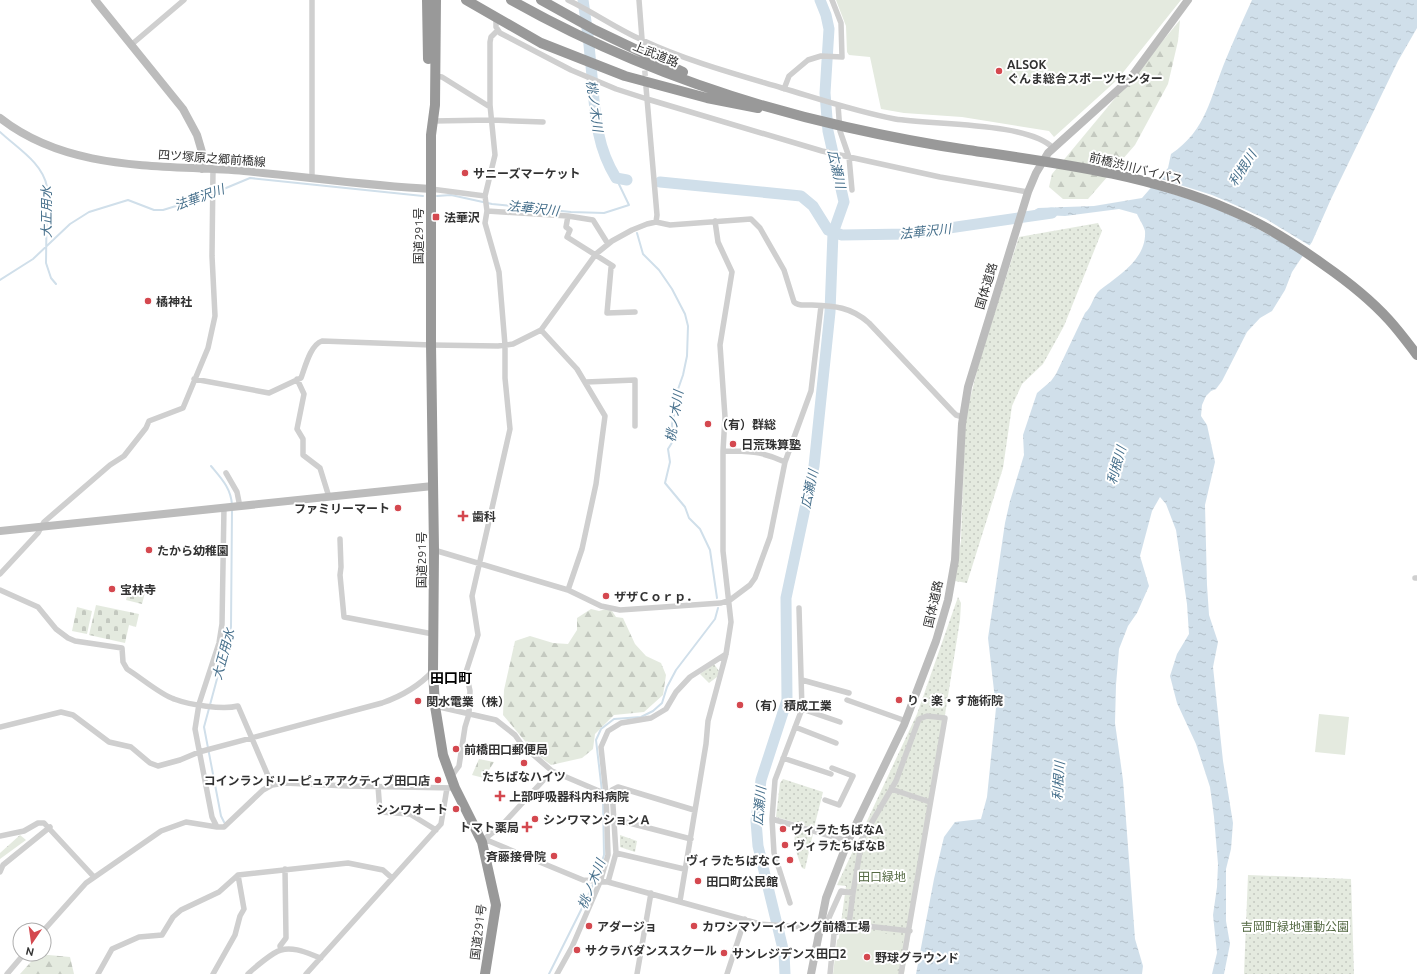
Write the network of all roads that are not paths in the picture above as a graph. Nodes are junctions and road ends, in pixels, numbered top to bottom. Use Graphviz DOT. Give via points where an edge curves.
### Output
graph roads {
  1 [pos="95,0"];
  2 [pos="184,0"];
  3 [pos="312,0"];
  4 [pos="428,0"];
  5 [pos="436,0"];
  6 [pos="466,0"];
  7 [pos="511,0"];
  8 [pos="541,0"];
  9 [pos="639,0"];
  10 [pos="832,0"];
  11 [pos="1188,0"];
  12 [pos="569,1"];
  13 [pos="496,18"];
  14 [pos="497,31"];
  15 [pos="643,40"];
  16 [pos="131,44"];
  17 [pos="643,52"];
  18 [pos="435,76"];
  19 [pos="646,87"];
  20 [pos="784,89"];
  21 [pos="647,99"];
  22 [pos="838,105"];
  23 [pos="490,107"];
  24 [pos="799,115"];
  25 [pos="0,118"];
  26 [pos="492,120"];
  27 [pos="433,121"];
  28 [pos="542,122"];
  29 [pos="431,135"];
  30 [pos="1053,148"];
  31 [pos="847,156"];
  32 [pos="202,169"];
  33 [pos="213,169"];
  34 [pos="312,178"];
  35 [pos="431,189"];
  36 [pos="852,190"];
  37 [pos="1028,192"];
  38 [pos="485,196"];
  39 [pos="487,211"];
  40 [pos="568,216"];
  41 [pos="715,221"];
  42 [pos="656,222"];
  43 [pos="608,244"];
  44 [pos="596,254"];
  45 [pos="822,306"];
  46 [pos="635,312"];
  47 [pos="1388,319"];
  48 [pos="541,330"];
  49 [pos="505,344"];
  50 [pos="431,345"];
  51 [pos="1417,348"];
  52 [pos="1417,355"];
  53 [pos="194,379"];
  54 [pos="297,379"];
  55 [pos="586,382"];
  56 [pos="963,417"];
  57 [pos="635,426"];
  58 [pos="723,451"];
  59 [pos="785,462"];
  60 [pos="226,473"];
  61 [pos="433,486"];
  62 [pos="329,497"];
  63 [pos="240,507"];
  64 [pos="224,508"];
  65 [pos="40,527"];
  66 [pos="0,531"];
  67 [pos="340,539"];
  68 [pos="434,550"];
  69 [pos="480,564"];
  70 [pos="0,574"];
  71 [pos="0,590"];
  72 [pos="568,590"];
  73 [pos="730,600"];
  74 [pos="799,608"];
  75 [pos="433,634"];
  76 [pos="726,654"];
  77 [pos="433,671"];
  78 [pos="802,680"];
  79 [pos="849,692"];
  80 [pos="847,700"];
  81 [pos="205,705"];
  82 [pos="435,706"];
  83 [pos="802,709"];
  84 [pos="469,714"];
  85 [pos="906,721"];
  86 [pos="840,722"];
  87 [pos="0,726"];
  88 [pos="795,727"];
  89 [pos="252,739"];
  90 [pos="836,743"];
  91 [pos="201,752"];
  92 [pos="783,758"];
  93 [pos="552,771"];
  94 [pos="451,777"];
  95 [pos="272,785"];
  96 [pos="378,786"];
  97 [pos="451,788"];
  98 [pos="891,789"];
  99 [pos="606,794"];
  100 [pos="825,800"];
  101 [pos="930,802"];
  102 [pos="694,810"];
  103 [pos="614,819"];
  104 [pos="772,819"];
  105 [pos="50,827"];
  106 [pos="217,828"];
  107 [pos="436,830"];
  108 [pos="0,836"];
  109 [pos="691,839"];
  110 [pos="482,842"];
  111 [pos="848,842"];
  112 [pos="616,853"];
  113 [pos="285,869"];
  114 [pos="684,869"];
  115 [pos="0,872"];
  116 [pos="238,875"];
  117 [pos="94,877"];
  118 [pos="392,878"];
  119 [pos="600,882"];
  120 [pos="608,882"];
  121 [pos="651,893"];
  122 [pos="853,893"];
  123 [pos="680,900"];
  124 [pos="790,903"];
  125 [pos="745,919"];
  126 [pos="51,922"];
  127 [pos="850,924"];
  128 [pos="820,928"];
  129 [pos="910,931"];
  130 [pos="281,950"];
  131 [pos="321,958"];
  132 [pos="17,962"];
  133 [pos="7,974"];
  134 [pos="98,974"];
  135 [pos="213,974"];
  136 [pos="248,974"];
  137 [pos="306,974"];
  138 [pos="485,974"];
  139 [pos="557,974"];
  140 [pos="637,974"];
  141 [pos="727,974"];
  142 [pos="811,974"];
  143 [pos="830,974"];
  144 [pos="901,974"];
  1 -- 16 [label="street"];
  2 -- 16 [label="street"];
  3 -- 34 [label="street"];
  4 -- 29 [label="highway, 国道291号"];
  5 -- 18 [label="highway, 国道291号"];
  6 -- 13 [label="highway"];
  7 -- 24 [label="highway, 上武道路" via="575,33 677,76"];
  8 -- 24 [label="highway" via="595,30 700,79"];
  9 -- 15 [label="street"];
  10 -- 20 [label="street" via="841,23 842,57 821,56 808,60 791,73"];
  11 -- 30 [label="street" via="1128,80"];
  12 -- 15 [label="street"];
  13 -- 14 [label="street"];
  13 -- 24 [label="highway" via="541,43 641,81 706,98"];
  14 -- 21 [label="street" via="579,74"];
  14 -- 23 [label="street" via="490,42"];
  15 -- 17 [label="street"];
  15 -- 20 [label="street" via="716,68"];
  16 -- 32 [label="street" via="184,109 198,135"];
  18 -- 23 [label="street" via="442,77"];
  18 -- 27 [label="highway, 国道291号"];
  19 -- 21 [label="street"];
  20 -- 22 [label="street"];
  21 -- 31 [label="street"];
  21 -- 42 [label="street"];
  22 -- 30 [label="street" via="897,119 956,123 1030,136 1047,142"];
  22 -- 31 [label="street" via="841,135"];
  23 -- 26 [label="street"];
  24 -- 47 [label="highway, 前橋渋川バイパス" via="911,140 1075,166 1189,194 1230,210 1303,250 1338,275"];
  25 -- 32 [label="street, 四ツ塚原之郷前橋線" via="48,145 79,156 140,166"];
  26 -- 27 [label="street"];
  26 -- 28 [label="street"];
  26 -- 38 [label="street" via="495,154"];
  27 -- 29 [label="highway, 国道291号"];
  29 -- 35 [label="highway, 国道291号"];
  30 -- 37 [label="street" via="1039,167"];
  31 -- 36 [label="street"];
  31 -- 37 [label="street" via="940,177"];
  32 -- 33 [label="street, 四ツ塚原之郷前橋線"];
  33 -- 34 [label="street, 四ツ塚原之郷前橋線"];
  33 -- 53 [label="street" via="212,256 215,316 208,348"];
  34 -- 35 [label="street, 四ツ塚原之郷前橋線"];
  35 -- 38 [label="street"];
  35 -- 50 [label="highway, 国道291号"];
  37 -- 56 [label="street, 国体道路" via="975,361"];
  38 -- 39 [label="street"];
  39 -- 40 [label="street"];
  39 -- 49 [label="street" via="485,223 499,272"];
  40 -- 43 [label="street" via="593,220"];
  40 -- 44 [label="street" via="566,227 570,230 567,237"];
  41 -- 42 [label="street" via="670,225"];
  41 -- 45 [label="street" via="754,221 784,270 794,302 800,305"];
  41 -- 58 [label="street" via="718,242 732,272 720,345 725,416"];
  42 -- 43 [label="street" via="640,226"];
  43 -- 44 [label="street"];
  44 -- 46 [label="street" via="613,266 607,313"];
  44 -- 48 [label="street"];
  45 -- 56 [label="street" via="835,306 861,316 956,415"];
  45 -- 59 [label="street" via="811,391"];
  47 -- 51 [label="highway"];
  47 -- 52 [label="highway, 前橋渋川バイパス"];
  48 -- 49 [label="street" via="513,344"];
  48 -- 55 [label="street"];
  49 -- 50 [label="street"];
  49 -- 69 [label="street" via="510,429"];
  50 -- 54 [label="street" via="318,342 301,378"];
  50 -- 61 [label="highway, 国道291号"];
  53 -- 54 [label="street" via="269,393"];
  53 -- 65 [label="street" via="183,408 149,421 124,456"];
  54 -- 62 [label="street" via="304,394 297,429 303,439 303,455 320,468"];
  55 -- 57 [label="street" via="635,380"];
  55 -- 72 [label="street" via="605,416 593,499 582,549"];
  56 -- 85 [label="street, 国体道路" via="955,560 948,600 936,641"];
  58 -- 59 [label="street" via="753,451 768,454"];
  58 -- 73 [label="street" via="723,551"];
  59 -- 73 [label="street" via="770,537 755,578"];
  60 -- 63 [label="street" via="237,492"];
  61 -- 62 [label="street"];
  61 -- 68 [label="highway, 国道291号"];
  62 -- 63 [label="street"];
  63 -- 64 [label="street"];
  64 -- 65 [label="street"];
  64 -- 81 [label="street" via="222,624"];
  65 -- 66 [label="street"];
  65 -- 70 [label="street" via="38,533"];
  67 -- 75 [label="street" via="344,617"];
  68 -- 69 [label="street"];
  68 -- 75 [label="highway, 国道291号"];
  69 -- 72 [label="street"];
  69 -- 84 [label="street" via="472,596 478,635 466,672 470,691"];
  71 -- 81 [label="street" via="38,607 56,629 68,638 122,648 123,662 127,669 173,699"];
  72 -- 73 [label="street" via="601,606 620,610 678,607"];
  73 -- 76 [label="street" via="731,622"];
  74 -- 78 [label="street"];
  75 -- 77 [label="highway, 国道291号"];
  76 -- 99 [label="street" via="690,677 676,692 666,709 651,718 621,723 608,731 601,746"];
  76 -- 102 [label="street" via="708,721"];
  77 -- 82 [label="highway, 国道291号"];
  77 -- 89 [label="street" via="397,698"];
  78 -- 79 [label="street"];
  78 -- 83 [label="street"];
  80 -- 85 [label="street"];
  81 -- 89 [label="street" via="231,708 238,706"];
  81 -- 91 [label="street" via="195,729"];
  82 -- 84 [label="street"];
  82 -- 94 [label="highway, 国道291号" via="443,755"];
  83 -- 86 [label="street"];
  83 -- 88 [label="street"];
  84 -- 93 [label="street" via="496,720"];
  84 -- 94 [label="street" via="459,766"];
  85 -- 111 [label="street, 国体道路"];
  87 -- 91 [label="street" via="61,712 73,715 109,742 130,747 150,764 158,766"];
  88 -- 90 [label="street"];
  88 -- 92 [label="street"];
  89 -- 91 [label="street"];
  89 -- 95 [label="street"];
  91 -- 106 [label="street" via="212,816"];
  92 -- 100 [label="street" via="853,776 839,804"];
  92 -- 104 [label="street" via="775,780"];
  93 -- 99 [label="street"];
  93 -- 110 [label="street"];
  94 -- 97 [label="highway, 国道291号"];
  95 -- 96 [label="street" via="286,783"];
  95 -- 106 [label="street" via="263,790 224,827"];
  96 -- 97 [label="street"];
  96 -- 107 [label="street" via="380,812 410,814"];
  97 -- 107 [label="street" via="441,824"];
  97 -- 110 [label="highway, 国道291号"];
  98 -- 101 [label="street"];
  98 -- 101 [label="street" via="919,719 927,716 946,718"];
  98 -- 122 [label="street" via="862,839"];
  99 -- 119 [label="street" via="608,855"];
  101 -- 129 [label="street"];
  102 -- 103 [label="street" via="618,787 612,790"];
  102 -- 109 [label="street"];
  103 -- 109 [label="street"];
  103 -- 112 [label="street"];
  104 -- 111 [label="street"];
  104 -- 124 [label="street" via="774,853"];
  105 -- 108 [label="street" via="38,823 24,831"];
  105 -- 115 [label="street" via="3,865"];
  105 -- 117 [label="street"];
  106 -- 117 [label="street" via="186,822 161,831"];
  107 -- 118 [label="street"];
  109 -- 114 [label="street"];
  110 -- 119 [label="street" via="489,841 583,880"];
  110 -- 138 [label="highway, 国道291号" via="496,905"];
  111 -- 128 [label="street, 国体道路" via="826,898"];
  112 -- 114 [label="street"];
  112 -- 120 [label="street"];
  113 -- 116 [label="street"];
  113 -- 118 [label="street" via="348,863 383,870"];
  113 -- 130 [label="street" via="286,938 280,946"];
  114 -- 123 [label="street"];
  116 -- 134 [label="street" via="219,892 181,910 173,917 162,935 139,937 112,948"];
  116 -- 135 [label="street" via="244,909 235,935"];
  117 -- 126 [label="street"];
  118 -- 131 [label="street"];
  119 -- 120 [label="street"];
  119 -- 139 [label="street" via="572,947"];
  120 -- 121 [label="street"];
  121 -- 123 [label="street"];
  121 -- 140 [label="street"];
  122 -- 127 [label="street"];
  122 -- 128 [label="street" via="841,892 827,922"];
  123 -- 125 [label="street"];
  125 -- 128 [label="street" via="760,924"];
  125 -- 141 [label="street"];
  127 -- 129 [label="street"];
  127 -- 143 [label="street" via="834,934"];
  128 -- 142 [label="street, 国体道路"];
  129 -- 144 [label="street"];
  130 -- 131 [label="street" via="299,950"];
  130 -- 136 [label="street" via="261,962"];
  131 -- 137 [label="street"];
  132 -- 133 [label="street"];
}
